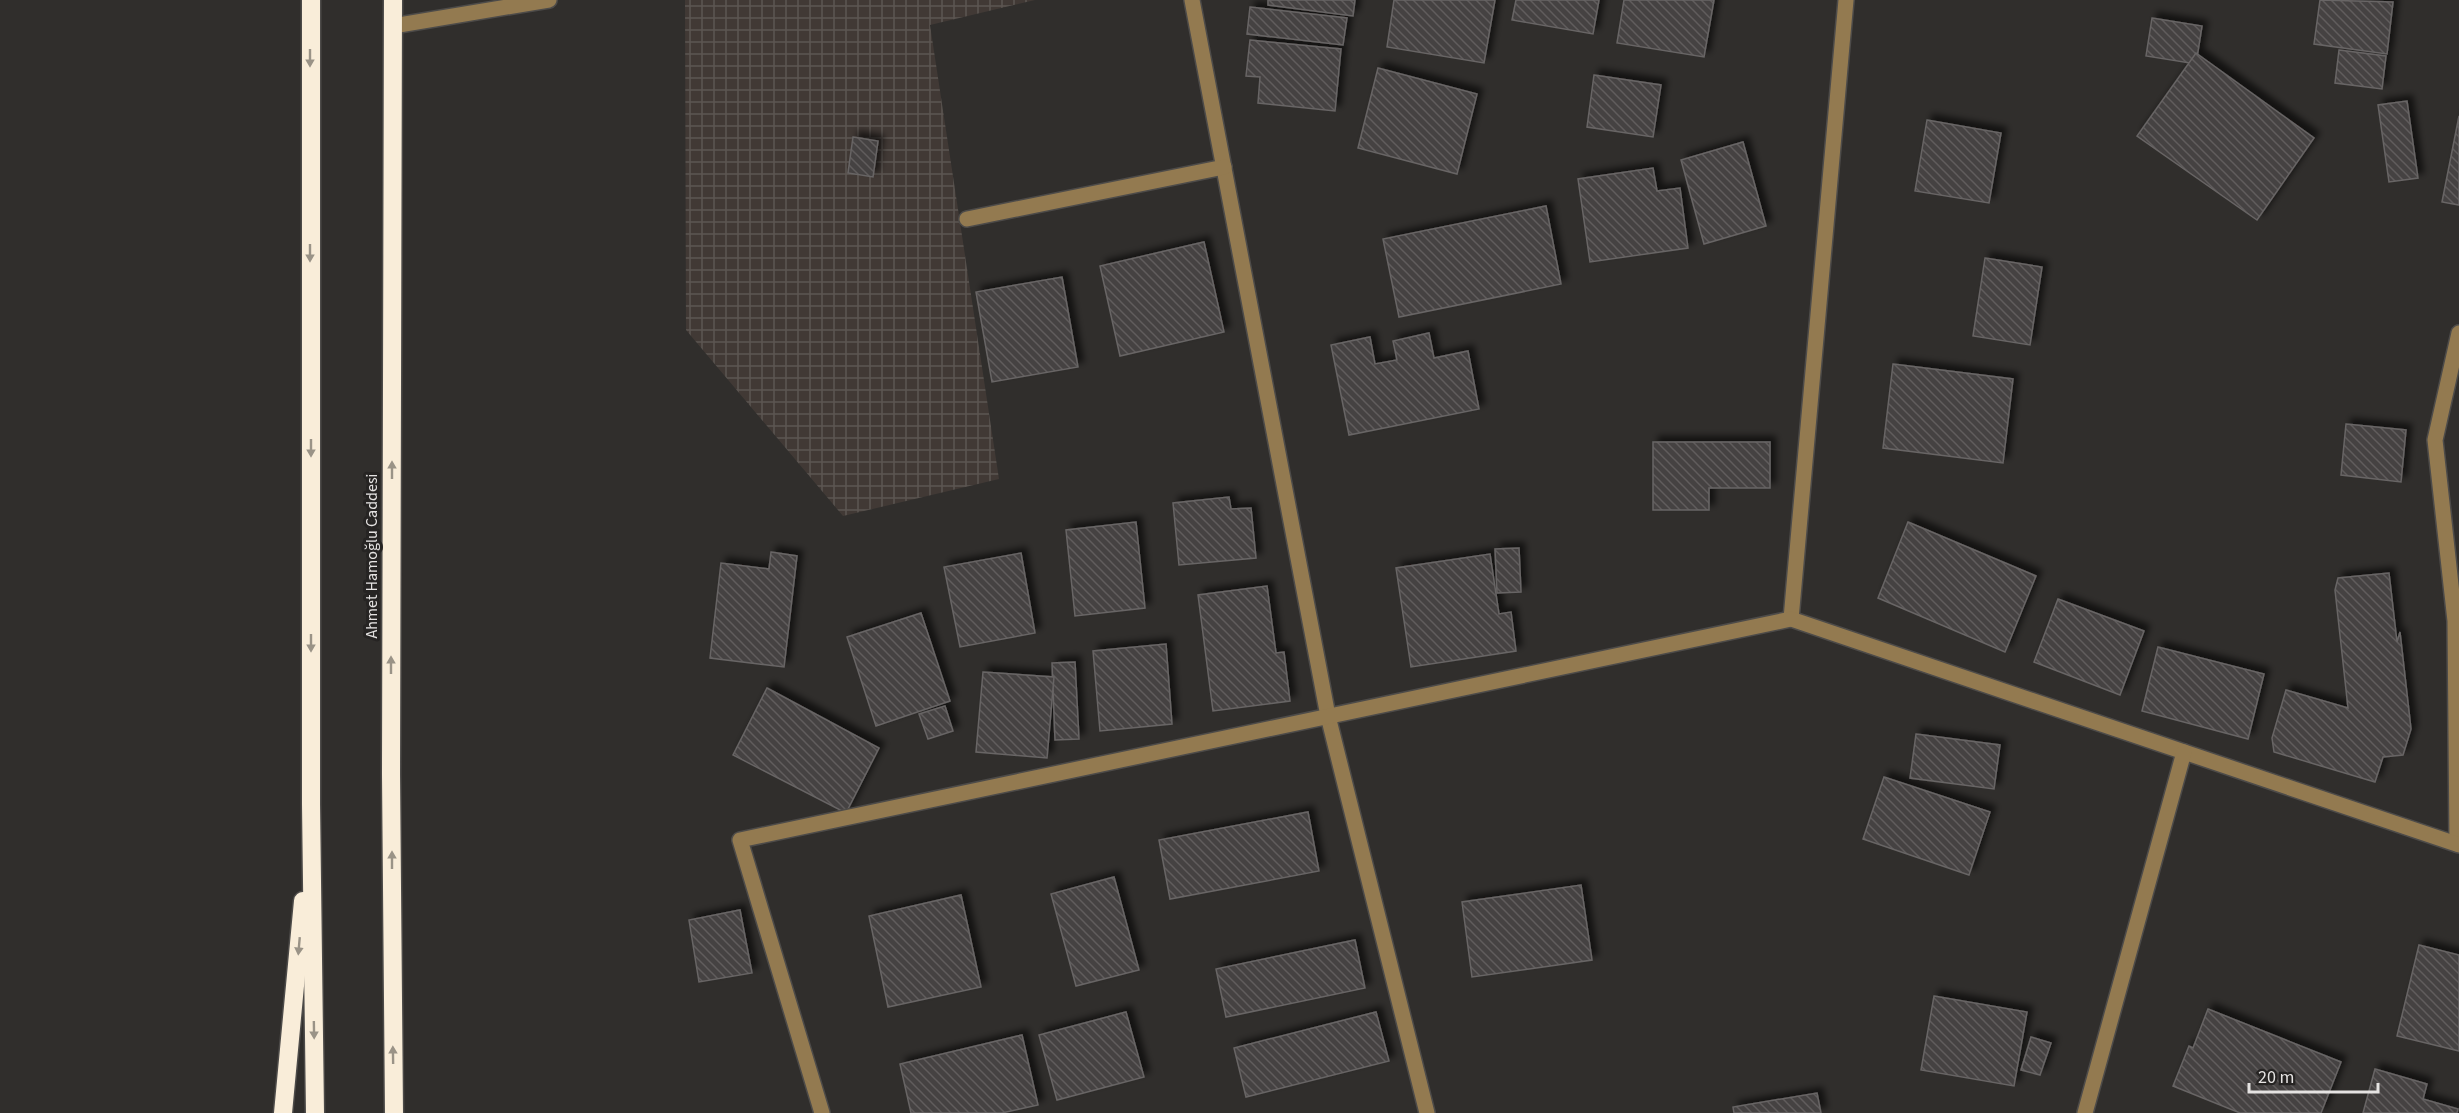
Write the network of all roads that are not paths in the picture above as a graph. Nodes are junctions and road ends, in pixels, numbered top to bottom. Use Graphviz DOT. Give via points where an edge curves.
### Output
graph roads {
  1 [pos="311,0"];
  2 [pos="393,0"];
  3 [pos="549,0"];
  4 [pos="1192,0"];
  5 [pos="1846,0"];
  6 [pos="393,26"];
  7 [pos="1224,167"];
  8 [pos="967,219"];
  9 [pos="2459,333"];
  10 [pos="1791,619"];
  11 [pos="1329,716"];
  12 [pos="2184,752"];
  13 [pos="311,804"];
  14 [pos="2458,844"];
  15 [pos="284,1113"];
  16 [pos="315,1113"];
  17 [pos="394,1113"];
  18 [pos="822,1113"];
  19 [pos="1427,1113"];
  20 [pos="2085,1113"];
  1 -- 13 [label="highway, one-way"];
  2 -- 6 [label="highway, Ahmet Hamoğlu Caddesi"];
  3 -- 6 [label="street"];
  4 -- 7 [label="street"];
  5 -- 10 [label="street"];
  17 -- 6 [label="highway, Ahmet Hamoğlu Caddesi, one-way"];
  7 -- 8 [label="street"];
  7 -- 11 [label="street"];
  9 -- 14 [label="street" via="2435,440 2455,621"];
  10 -- 11 [label="street"];
  10 -- 12 [label="street"];
  11 -- 18 [label="street" via="740,840"];
  11 -- 19 [label="street"];
  12 -- 14 [label="street"];
  12 -- 20 [label="street"];
  13 -- 15 [label="highway, one-way"];
  13 -- 16 [label="highway, one-way"];
}
